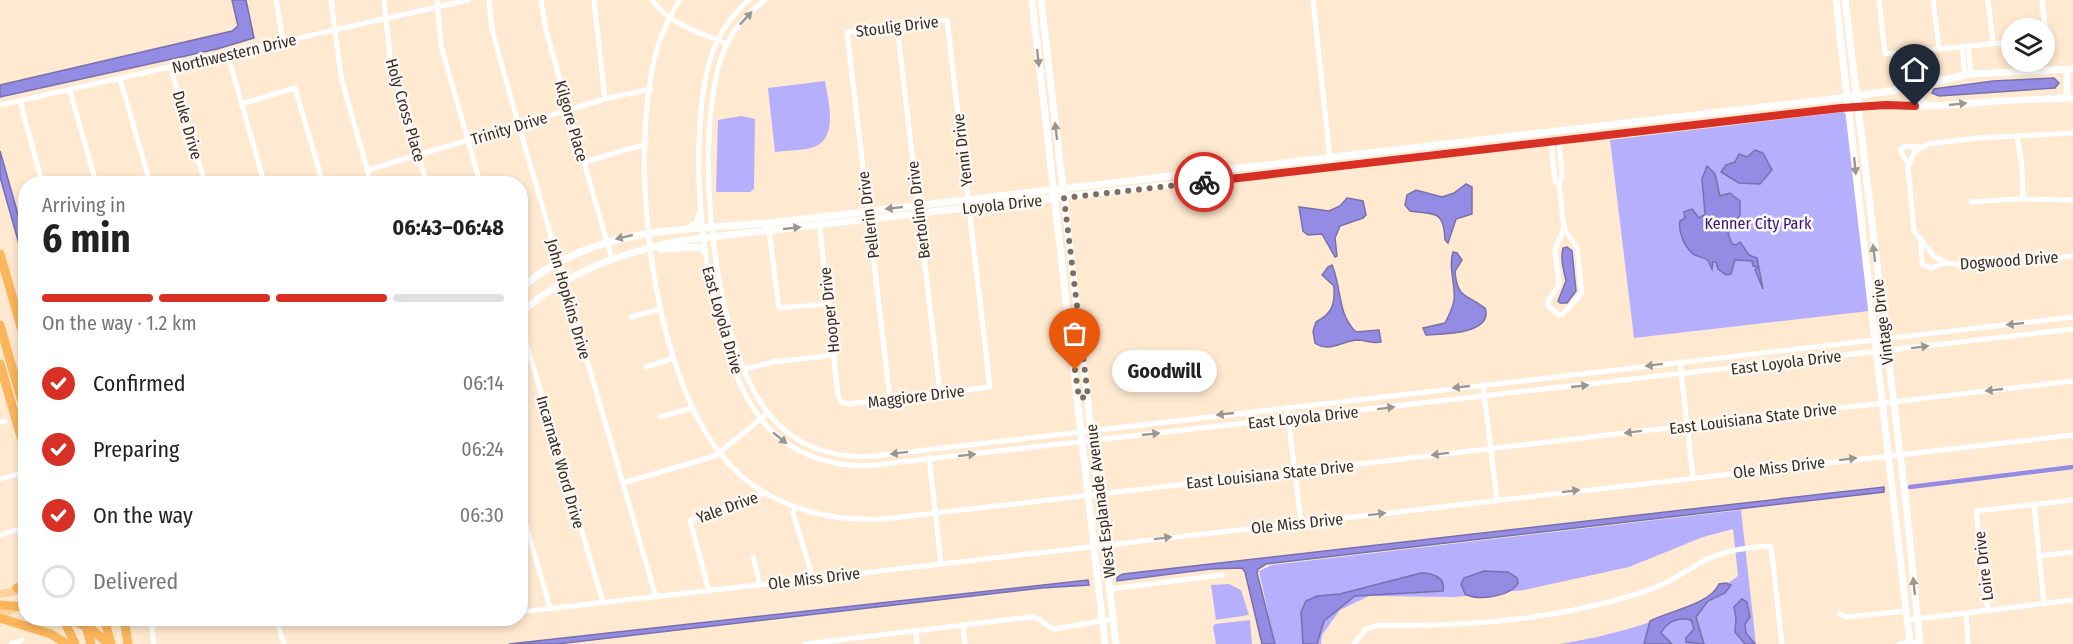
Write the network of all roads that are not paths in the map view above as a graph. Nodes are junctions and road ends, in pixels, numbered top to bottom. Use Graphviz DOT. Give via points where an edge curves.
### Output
graph roads {
  1 [pos="276,0"];
  2 [pos="331,0"];
  3 [pos="384,0"];
  4 [pos="468,0"];
  5 [pos="489,0"];
  6 [pos="541,0"];
  7 [pos="594,0"];
  8 [pos="652,0"];
  9 [pos="679,0"];
  10 [pos="749,0"];
  11 [pos="765,0"];
  12 [pos="1032,0"];
  13 [pos="1041,0"];
  14 [pos="1313,0"];
  15 [pos="1836,0"];
  16 [pos="1845,0"];
  17 [pos="1879,0"];
  18 [pos="1933,0"];
  19 [pos="1988,0"];
  20 [pos="2042,0"];
  21 [pos="437,3"];
  22 [pos="669,17"];
  23 [pos="386,18"];
  24 [pos="2044,18"];
  25 [pos="947,20"];
  26 [pos="897,26"];
  27 [pos="334,28"];
  28 [pos="847,32"];
  29 [pos="717,40"];
  30 [pos="283,41"];
  31 [pos="1993,43"];
  32 [pos="2001,43"];
  33 [pos="727,44"];
  34 [pos="1965,45"];
  35 [pos="1939,48"];
  36 [pos="228,55"];
  37 [pos="171,68"];
  38 [pos="2070,69"];
  39 [pos="1968,75"];
  40 [pos="120,79"];
  41 [pos="1922,84"];
  42 [pos="651,89"];
  43 [pos="70,90"];
  44 [pos="1856,96"];
  45 [pos="1847,97"];
  46 [pos="2070,98"];
  47 [pos="605,99"];
  48 [pos="20,101"];
  49 [pos="241,104"];
  50 [pos="0,105"];
  51 [pos="1858,107"];
  52 [pos="1930,107"];
  53 [pos="1848,108"];
  54 [pos="569,110"];
  55 [pos="1740,110"];
  56 [pos="1657,119"];
  57 [pos="1741,120"];
  58 [pos="519,126"];
  59 [pos="1590,127"];
  60 [pos="1658,130"];
  61 [pos="2073,134"];
  62 [pos="2016,135"];
  63 [pos="1507,137"];
  64 [pos="1591,138"];
  65 [pos="1478,140"];
  66 [pos="468,141"];
  67 [pos="1555,142"];
  68 [pos="646,144"];
  69 [pos="1508,147"];
  70 [pos="1920,147"];
  71 [pos="1399,149"];
  72 [pos="1479,151"];
  73 [pos="419,155"];
  74 [pos="1330,157"];
  75 [pos="1401,159"];
  76 [pos="584,162"];
  77 [pos="1908,164"];
  78 [pos="1252,166"];
  79 [pos="1331,168"];
  80 [pos="368,170"];
  81 [pos="40,176"];
  82 [pos="94,176"];
  83 [pos="148,176"];
  84 [pos="203,176"];
  85 [pos="262,176"];
  86 [pos="321,176"];
  87 [pos="369,176"];
  88 [pos="425,176"];
  89 [pos="478,176"];
  90 [pos="1253,177"];
  91 [pos="1063,189"];
  92 [pos="1054,190"];
  93 [pos="1036,192"];
  94 [pos="1064,198"];
  95 [pos="1056,199"];
  96 [pos="2023,199"];
  97 [pos="968,200"];
  98 [pos="2073,200"];
  99 [pos="1037,201"];
  100 [pos="1971,202"];
  101 [pos="969,208"];
  102 [pos="868,210"];
  103 [pos="918,210"];
  104 [pos="700,214"];
  105 [pos="818,217"];
  106 [pos="869,220"];
  107 [pos="1870,220"];
  108 [pos="1861,221"];
  109 [pos="819,225"];
  110 [pos="769,227"];
  111 [pos="712,228"];
  112 [pos="1564,228"];
  113 [pos="682,231"];
  114 [pos="648,232"];
  115 [pos="702,234"];
  116 [pos="713,237"];
  117 [pos="606,241"];
  118 [pos="1921,243"];
  119 [pos="650,249"];
  120 [pos="705,251"];
  121 [pos="0,254"];
  122 [pos="2073,256"];
  123 [pos="612,259"];
  124 [pos="1071,261"];
  125 [pos="1062,262"];
  126 [pos="558,263"];
  127 [pos="1946,263"];
  128 [pos="1867,273"];
  129 [pos="1876,273"];
  130 [pos="564,281"];
  131 [pos="528,284"];
  132 [pos="13,298"];
  133 [pos="829,304"];
  134 [pos="1077,305"];
  135 [pos="1068,306"];
  136 [pos="528,308"];
  137 [pos="662,309"];
  138 [pos="18,311"];
  139 [pos="1881,311"];
  140 [pos="1872,312"];
  141 [pos="18,316"];
  142 [pos="631,317"];
  143 [pos="2073,317"];
  144 [pos="0,325"];
  145 [pos="2073,329"];
  146 [pos="1884,338"];
  147 [pos="1875,339"];
  148 [pos="528,349"];
  149 [pos="1082,349"];
  150 [pos="1073,351"];
  151 [pos="1877,351"];
  152 [pos="1886,351"];
  153 [pos="834,355"];
  154 [pos="674,358"];
  155 [pos="1680,362"];
  156 [pos="0,364"];
  157 [pos="646,367"];
  158 [pos="745,369"];
  159 [pos="1681,374"];
  160 [pos="2073,381"];
  161 [pos="1483,385"];
  162 [pos="990,387"];
  163 [pos="18,391"];
  164 [pos="939,393"];
  165 [pos="1484,396"];
  166 [pos="1088,397"];
  167 [pos="1079,398"];
  168 [pos="890,399"];
  169 [pos="842,402"];
  170 [pos="1892,402"];
  171 [pos="1883,403"];
  172 [pos="1287,407"];
  173 [pos="692,408"];
  174 [pos="768,413"];
  175 [pos="660,417"];
  176 [pos="761,419"];
  177 [pos="1289,419"];
  178 [pos="18,426"];
  179 [pos="1687,426"];
  180 [pos="1091,430"];
  181 [pos="1082,432"];
  182 [pos="2073,435"];
  183 [pos="1092,441"];
  184 [pos="1083,442"];
  185 [pos="1491,448"];
  186 [pos="928,450"];
  187 [pos="719,453"];
  188 [pos="1899,453"];
  189 [pos="1889,455"];
  190 [pos="929,459"];
  191 [pos="1295,472"];
  192 [pos="18,474"];
  193 [pos="1693,477"];
  194 [pos="0,479"];
  195 [pos="623,483"];
  196 [pos="765,493"];
  197 [pos="1098,493"];
  198 [pos="1089,494"];
  199 [pos="1497,500"];
  200 [pos="2073,500"];
  201 [pos="1906,502"];
  202 [pos="1894,504"];
  203 [pos="2034,505"];
  204 [pos="795,507"];
  205 [pos="935,512"];
  206 [pos="1300,523"];
  207 [pos="18,529"];
  208 [pos="528,532"];
  209 [pos="0,535"];
  210 [pos="1095,546"];
  211 [pos="1105,546"];
  212 [pos="2073,552"];
  213 [pos="2039,556"];
  214 [pos="753,557"];
  215 [pos="941,563"];
  216 [pos="1222,575"];
  217 [pos="813,578"];
  218 [pos="760,585"];
  219 [pos="1110,589"];
  220 [pos="18,590"];
  221 [pos="709,591"];
  222 [pos="0,594"];
  223 [pos="656,597"];
  224 [pos="2073,600"];
  225 [pos="603,602"];
  226 [pos="2044,603"];
  227 [pos="0,605"];
  228 [pos="18,605"];
  229 [pos="18,608"];
  230 [pos="550,609"];
  231 [pos="1988,610"];
  232 [pos="528,611"];
  233 [pos="1906,611"];
  234 [pos="1839,614"];
  235 [pos="1966,614"];
  236 [pos="0,616"];
  237 [pos="1918,618"];
  238 [pos="1113,619"];
  239 [pos="1907,620"];
  240 [pos="18,622"];
  241 [pos="1102,622"];
  242 [pos="963,625"];
  243 [pos="28,626"];
  244 [pos="68,626"];
  245 [pos="84,626"];
  246 [pos="86,626"];
  247 [pos="106,626"];
  248 [pos="125,626"];
  249 [pos="153,626"];
  250 [pos="278,626"];
  251 [pos="916,631"];
  252 [pos="869,637"];
  253 [pos="22,640"];
  254 [pos="1116,642"];
  255 [pos="824,643"];
  256 [pos="1910,643"];
  257 [pos="1920,643"];
  258 [pos="11,644"];
  259 [pos="67,644"];
  260 [pos="75,644"];
  261 [pos="92,644"];
  262 [pos="110,644"];
  263 [pos="128,644"];
  264 [pos="154,644"];
  265 [pos="284,644"];
  266 [pos="805,644"];
  267 [pos="870,644"];
  268 [pos="917,644"];
  269 [pos="965,644"];
  270 [pos="1106,644"];
  271 [pos="1354,644"];
  272 [pos="1782,644"];
  273 [pos="1899,644"];
  274 [pos="1968,644"];
  1 -- 30 [label="street"];
  2 -- 27 [label="street"];
  3 -- 23 [label="street, Holy Cross Place"];
  4 -- 21 [label="street, Northwestern Drive"];
  5 -- 58 [label="street, John Hopkins Drive" via="492,30"];
  6 -- 54 [label="street, Kilgore Place"];
  7 -- 47 [label="street"];
  8 -- 22 [label="street"];
  9 -- 22 [label="street, East Louisiana State Drive"];
  10 -- 29 [label="street, East Loyola Drive"];
  33 -- 11 [label="street, East Loyola Drive, one-way" via="744,18"];
  12 -- 92 [label="main road, West Esplanade Avenue, one-way"];
  91 -- 13 [label="main road, West Esplanade Avenue, one-way"];
  14 -- 74 [label="street"];
  15 -- 45 [label="main road, Vintage Drive"];
  16 -- 44 [label="main road, Vintage Drive"];
  17 -- 35 [label="street" via="1885,54"];
  18 -- 35 [label="street"];
  19 -- 31 [label="street"];
  20 -- 24 [label="street"];
  21 -- 23 [label="street, Northwestern Drive"];
  21 -- 66 [label="street" via="441,45"];
  22 -- 29 [label="street"];
  22 -- 42 [label="street, East Louisiana State Drive" via="658,46"];
  23 -- 27 [label="street, Northwestern Drive"];
  23 -- 73 [label="street, Holy Cross Place" via="392,65"];
  25 -- 26 [label="street, Stoulig Drive"];
  25 -- 97 [label="street, Yenni Drive"];
  26 -- 28 [label="street, Stoulig Drive"];
  26 -- 103 [label="street, Bertolino Drive"];
  27 -- 30 [label="street, Northwestern Drive"];
  27 -- 80 [label="street" via="341,77"];
  28 -- 102 [label="street, Pellerin Drive"];
  29 -- 33 [label="street"];
  29 -- 104 [label="street, East Loyola Drive" via="708,67 702,109"];
  30 -- 36 [label="street, Northwestern Drive"];
  31 -- 32 [label="street"];
  31 -- 34 [label="street"];
  33 -- 111 [label="street, East Loyola Drive" via="716,81 710,134"];
  34 -- 35 [label="street"];
  34 -- 39 [label="street"];
  36 -- 37 [label="street, Northwestern Drive"];
  36 -- 49 [label="street"];
  37 -- 40 [label="street, Northwestern Drive"];
  37 -- 84 [label="street, Duke Drive"];
  38 -- 39 [label="main road, Loyola Drive"];
  38 -- 46 [label="main road"];
  39 -- 41 [label="main road, Loyola Drive"];
  40 -- 43 [label="street, Northwestern Drive"];
  40 -- 83 [label="street"];
  41 -- 44 [label="main road, Loyola Drive"];
  41 -- 52 [label="main road" via="1918,97"];
  42 -- 47 [label="street, Trinity Drive"];
  42 -- 68 [label="street, East Louisiana State Drive"];
  43 -- 48 [label="street, Northwestern Drive"];
  43 -- 82 [label="street"];
  44 -- 45 [label="main road, Loyola Drive"];
  44 -- 51 [label="main road, Vintage Drive"];
  45 -- 53 [label="main road, Vintage Drive"];
  45 -- 55 [label="main road, Loyola Drive"];
  52 -- 46 [label="main road, Loyola Drive, one-way"];
  47 -- 54 [label="street, Trinity Drive"];
  48 -- 50 [label="street, Northwestern Drive"];
  48 -- 81 [label="street"];
  49 -- 85 [label="street"];
  49 -- 86 [label="street" via="295,88"];
  51 -- 52 [label="main road, Loyola Drive"];
  51 -- 53 [label="main road, Loyola Drive"];
  51 -- 107 [label="main road, Vintage Drive"];
  53 -- 57 [label="main road, Loyola Drive"];
  53 -- 108 [label="main road, Vintage Drive, one-way"];
  54 -- 58 [label="street, Trinity Drive"];
  54 -- 76 [label="street, Kilgore Place"];
  55 -- 56 [label="main road, Loyola Drive"];
  55 -- 57 [label="main road"];
  56 -- 59 [label="main road, Loyola Drive"];
  56 -- 60 [label="main road"];
  57 -- 60 [label="main road, Loyola Drive"];
  58 -- 66 [label="street, Trinity Drive"];
  58 -- 126 [label="street, John Hopkins Drive"];
  59 -- 63 [label="main road, Loyola Drive"];
  59 -- 64 [label="main road"];
  60 -- 64 [label="main road, Loyola Drive"];
  61 -- 62 [label="street"];
  62 -- 70 [label="street"];
  62 -- 96 [label="street"];
  63 -- 65 [label="main road, Loyola Drive"];
  63 -- 69 [label="main road"];
  64 -- 67 [label="main road, Loyola Drive"];
  65 -- 71 [label="main road, Loyola Drive"];
  65 -- 72 [label="main road"];
  66 -- 73 [label="street, Trinity Drive"];
  66 -- 89 [label="street"];
  67 -- 69 [label="main road, Loyola Drive"];
  67 -- 112 [label="street" via="1555,180 1559,184"];
  68 -- 76 [label="street"];
  68 -- 114 [label="street, East Louisiana State Drive"];
  69 -- 72 [label="main road, Loyola Drive"];
  70 -- 77 [label="street"];
  70 -- 77 [label="street" via="1904,146 1900,150"];
  71 -- 74 [label="main road, Loyola Drive"];
  71 -- 75 [label="main road"];
  72 -- 75 [label="main road, Loyola Drive"];
  73 -- 80 [label="street, Trinity Drive"];
  73 -- 88 [label="street, Holy Cross Place"];
  74 -- 78 [label="main road, Loyola Drive"];
  74 -- 79 [label="street"];
  75 -- 79 [label="main road, Loyola Drive"];
  76 -- 117 [label="street, Kilgore Place"];
  77 -- 118 [label="street" via="1911,223"];
  78 -- 90 [label="main road"];
  78 -- 91 [label="main road, Loyola Drive"];
  79 -- 90 [label="main road, Loyola Drive"];
  80 -- 87 [label="street"];
  90 -- 94 [label="main road, Loyola Drive"];
  91 -- 92 [label="main road, Loyola Drive"];
  91 -- 94 [label="main road, West Esplanade Avenue"];
  92 -- 93 [label="main road, Loyola Drive"];
  92 -- 95 [label="main road, West Esplanade Avenue"];
  93 -- 97 [label="main road, Loyola Drive"];
  93 -- 99 [label="main road"];
  94 -- 95 [label="main road, Loyola Drive"];
  94 -- 124 [label="main road, West Esplanade Avenue"];
  95 -- 99 [label="main road, Loyola Drive"];
  95 -- 125 [label="main road, West Esplanade Avenue"];
  96 -- 98 [label="street"];
  96 -- 100 [label="street"];
  97 -- 101 [label="street, Yenni Drive"];
  97 -- 103 [label="main road, Loyola Drive"];
  99 -- 101 [label="main road, Loyola Drive"];
  101 -- 103 [label="main road, Loyola Drive"];
  101 -- 162 [label="street, Yenni Drive"];
  103 -- 102 [label="main road, Loyola Drive, one-way"];
  102 -- 105 [label="main road, Loyola Drive"];
  102 -- 106 [label="street, Pellerin Drive"];
  103 -- 106 [label="main road, Loyola Drive"];
  103 -- 164 [label="street, Bertolino Drive"];
  104 -- 113 [label="main road" via="695,226"];
  104 -- 115 [label="street, East Loyola Drive"];
  105 -- 109 [label="street, Hooper Drive"];
  105 -- 110 [label="main road, Loyola Drive"];
  106 -- 109 [label="main road, Loyola Drive"];
  106 -- 168 [label="street, Pellerin Drive"];
  107 -- 108 [label="main road"];
  129 -- 107 [label="main road, Vintage Drive, one-way"];
  108 -- 128 [label="main road, Vintage Drive"];
  110 -- 109 [label="main road, Loyola Drive, one-way"];
  109 -- 133 [label="street, Hooper Drive"];
  110 -- 111 [label="main road, Loyola Drive"];
  110 -- 116 [label="main road, Loyola Drive"];
  110 -- 133 [label="street" via="779,309"];
  111 -- 115 [label="main road, Loyola Drive"];
  111 -- 116 [label="street, East Loyola Drive"];
  112 -- 112 [label="street" via="1555,250 1559,285 1548,301 1548,306 1559,315 1582,293 1577,248"];
  113 -- 114 [label="main road, Loyola Drive"];
  113 -- 115 [label="main road, Loyola Drive"];
  114 -- 117 [label="main road, Loyola Drive, one-way"];
  114 -- 119 [label="street, East Louisiana State Drive"];
  115 -- 116 [label="main road, Loyola Drive"];
  115 -- 119 [label="main road, Loyola Drive"];
  115 -- 120 [label="street, East Loyola Drive"];
  116 -- 158 [label="street, East Loyola Drive" via="723,297"];
  117 -- 123 [label="street, Kilgore Place"];
  117 -- 126 [label="main road, Loyola Drive"];
  118 -- 127 [label="street, Dogwood Drive"];
  118 -- 127 [label="street" via="1923,264 1931,268"];
  119 -- 120 [label="main road" via="698,247"];
  119 -- 123 [label="main road, Loyola Drive"];
  119 -- 137 [label="street, East Louisiana State Drive"];
  120 -- 176 [label="street, East Loyola Drive" via="714,300 731,356 746,395"];
  121 -- 132 [label="highway"];
  122 -- 127 [label="street, Dogwood Drive" via="1970,266"];
  123 -- 130 [label="main road, Loyola Drive"];
  124 -- 125 [label="main road"];
  124 -- 134 [label="main road, West Esplanade Avenue"];
  125 -- 135 [label="main road, West Esplanade Avenue"];
  126 -- 130 [label="street, John Hopkins Drive"];
  126 -- 131 [label="main road, Loyola Drive"];
  128 -- 129 [label="main road"];
  128 -- 140 [label="main road, Vintage Drive"];
  129 -- 139 [label="main road, Vintage Drive"];
  130 -- 136 [label="main road, Loyola Drive"];
  130 -- 195 [label="street, John Hopkins Drive"];
  132 -- 138 [label="highway"];
  132 -- 141 [label="highway"];
  133 -- 153 [label="street, Hooper Drive"];
  134 -- 135 [label="main road"];
  134 -- 149 [label="main road, West Esplanade Avenue"];
  135 -- 150 [label="main road, West Esplanade Avenue"];
  137 -- 142 [label="street"];
  137 -- 154 [label="street, East Louisiana State Drive"];
  139 -- 140 [label="main road"];
  139 -- 146 [label="main road, Vintage Drive"];
  140 -- 147 [label="main road, Vintage Drive"];
  143 -- 146 [label="street, East Loyola Drive, one-way"];
  144 -- 163 [label="highway"];
  152 -- 145 [label="street, East Loyola Drive, one-way"];
  146 -- 147 [label="street, East Loyola Drive"];
  146 -- 152 [label="main road, Vintage Drive"];
  147 -- 151 [label="main road, Vintage Drive"];
  147 -- 155 [label="street, East Loyola Drive"];
  148 -- 225 [label="street, Incarnate Word Drive"];
  149 -- 150 [label="main road"];
  149 -- 166 [label="main road, West Esplanade Avenue"];
  150 -- 167 [label="main road, West Esplanade Avenue"];
  151 -- 152 [label="street, East Loyola Drive"];
  151 -- 159 [label="street, East Loyola Drive"];
  151 -- 171 [label="main road, Vintage Drive"];
  152 -- 170 [label="main road, Vintage Drive"];
  153 -- 158 [label="street"];
  153 -- 169 [label="street, Hooper Drive"];
  154 -- 157 [label="street"];
  154 -- 173 [label="street, East Louisiana State Drive"];
  155 -- 159 [label="street"];
  155 -- 161 [label="street, East Loyola Drive, one-way"];
  156 -- 178 [label="highway"];
  158 -- 174 [label="street, East Loyola Drive"];
  165 -- 159 [label="street, East Loyola Drive, one-way"];
  159 -- 179 [label="street"];
  160 -- 170 [label="street, East Louisiana State Drive, one-way"];
  161 -- 165 [label="street"];
  161 -- 172 [label="street, East Loyola Drive, one-way"];
  162 -- 164 [label="street, Maggiore Drive"];
  164 -- 168 [label="street, Maggiore Drive"];
  177 -- 165 [label="street, East Loyola Drive, one-way"];
  165 -- 185 [label="street"];
  166 -- 167 [label="main road"];
  166 -- 180 [label="main road, West Esplanade Avenue"];
  167 -- 181 [label="main road, West Esplanade Avenue"];
  168 -- 169 [label="street, Maggiore Drive"];
  170 -- 171 [label="street, East Louisiana State Drive"];
  170 -- 188 [label="main road, Vintage Drive"];
  171 -- 179 [label="street, East Louisiana State Drive"];
  171 -- 189 [label="main road, Vintage Drive"];
  172 -- 177 [label="street"];
  172 -- 180 [label="street, East Loyola Drive, one-way"];
  173 -- 175 [label="street"];
  173 -- 187 [label="street, East Louisiana State Drive"];
  174 -- 176 [label="street"];
  186 -- 174 [label="street, East Loyola Drive, one-way" via="861,457 834,454 798,440"];
  176 -- 187 [label="street"];
  176 -- 190 [label="street, East Loyola Drive, one-way" via="796,450 831,463 866,466"];
  183 -- 177 [label="street, East Loyola Drive, one-way"];
  177 -- 191 [label="street"];
  179 -- 185 [label="street, East Louisiana State Drive, one-way"];
  179 -- 193 [label="street"];
  180 -- 181 [label="street, East Loyola Drive"];
  180 -- 183 [label="main road, West Esplanade Avenue"];
  181 -- 184 [label="main road, West Esplanade Avenue"];
  181 -- 186 [label="street, East Loyola Drive"];
  182 -- 188 [label="street, Ole Miss Drive"];
  183 -- 184 [label="street, East Loyola Drive"];
  183 -- 197 [label="main road, West Esplanade Avenue"];
  190 -- 184 [label="street, East Loyola Drive, one-way"];
  184 -- 198 [label="main road, West Esplanade Avenue"];
  185 -- 191 [label="street, East Louisiana State Drive, one-way"];
  185 -- 199 [label="street"];
  186 -- 190 [label="street"];
  187 -- 195 [label="street"];
  187 -- 196 [label="street, East Louisiana State Drive"];
  188 -- 189 [label="street, Ole Miss Drive"];
  188 -- 201 [label="main road, Vintage Drive"];
  193 -- 189 [label="street, Ole Miss Drive, one-way"];
  189 -- 202 [label="main road, Vintage Drive"];
  190 -- 205 [label="street"];
  191 -- 197 [label="street, East Louisiana State Drive"];
  191 -- 206 [label="street"];
  192 -- 194 [label="street"];
  199 -- 193 [label="street, Ole Miss Drive, one-way"];
  195 -- 223 [label="street, John Hopkins Drive"];
  196 -- 204 [label="street, East Louisiana State Drive"];
  196 -- 221 [label="street, Yale Drive" via="690,520"];
  197 -- 198 [label="street, East Louisiana State Drive"];
  197 -- 211 [label="main road, West Esplanade Avenue"];
  198 -- 205 [label="street, East Louisiana State Drive"];
  198 -- 210 [label="main road, West Esplanade Avenue"];
  206 -- 199 [label="street, Ole Miss Drive, one-way"];
  200 -- 203 [label="street, Loire Drive"];
  201 -- 202 [label="main road"];
  237 -- 201 [label="main road, Vintage Drive, one-way"];
  202 -- 233 [label="main road, Vintage Drive"];
  203 -- 213 [label="street"];
  203 -- 231 [label="street, Loire Drive" via="1976,511"];
  204 -- 205 [label="street, East Louisiana State Drive" via="853,521"];
  204 -- 217 [label="street" via="793,513"];
  205 -- 215 [label="street"];
  211 -- 206 [label="street, Ole Miss Drive, one-way"];
  207 -- 209 [label="street"];
  208 -- 230 [label="street"];
  210 -- 211 [label="street, Ole Miss Drive"];
  210 -- 215 [label="street, Ole Miss Drive"];
  210 -- 241 [label="main road, West Esplanade Avenue"];
  211 -- 219 [label="main road, West Esplanade Avenue"];
  212 -- 213 [label="street"];
  213 -- 226 [label="street"];
  214 -- 218 [label="street"];
  215 -- 217 [label="street, Ole Miss Drive"];
  216 -- 219 [label="street"];
  217 -- 218 [label="street, Ole Miss Drive"];
  218 -- 221 [label="street, Ole Miss Drive"];
  219 -- 238 [label="main road, West Esplanade Avenue"];
  220 -- 222 [label="main road"];
  221 -- 223 [label="street, Ole Miss Drive"];
  223 -- 225 [label="street, Ole Miss Drive"];
  224 -- 226 [label="street"];
  225 -- 230 [label="street, Ole Miss Drive"];
  226 -- 231 [label="street"];
  227 -- 228 [label="highway"];
  229 -- 236 [label="main road"];
  230 -- 232 [label="street, Ole Miss Drive"];
  231 -- 235 [label="street"];
  233 -- 234 [label="street" via="1847,617"];
  233 -- 239 [label="main road, Vintage Drive"];
  235 -- 237 [label="street"];
  235 -- 274 [label="street"];
  236 -- 240 [label="highway"];
  237 -- 239 [label="street"];
  237 -- 257 [label="main road, Vintage Drive"];
  238 -- 241 [label="street"];
  238 -- 254 [label="main road, West Esplanade Avenue"];
  239 -- 256 [label="main road, Vintage Drive"];
  241 -- 242 [label="street" via="1053,629 1030,617"];
  241 -- 270 [label="main road, West Esplanade Avenue"];
  242 -- 251 [label="street"];
  242 -- 269 [label="street"];
  243 -- 259 [label="highway"];
  244 -- 260 [label="highway"];
  245 -- 262 [label="highway"];
  246 -- 261 [label="highway"];
  247 -- 262 [label="highway"];
  248 -- 263 [label="highway"];
  249 -- 264 [label="street"];
  250 -- 265 [label="street"];
  251 -- 252 [label="street"];
  251 -- 268 [label="street"];
  252 -- 255 [label="street"];
  252 -- 267 [label="street"];
  253 -- 258 [label="street"];
  254 -- 270 [label="main road"];
  255 -- 266 [label="street"];
  256 -- 257 [label="street"];
  256 -- 273 [label="street"];
  271 -- 272 [label="street" via="1366,629 1380,625 1499,622 1589,608 1664,585 1711,557 1771,546"];
}
